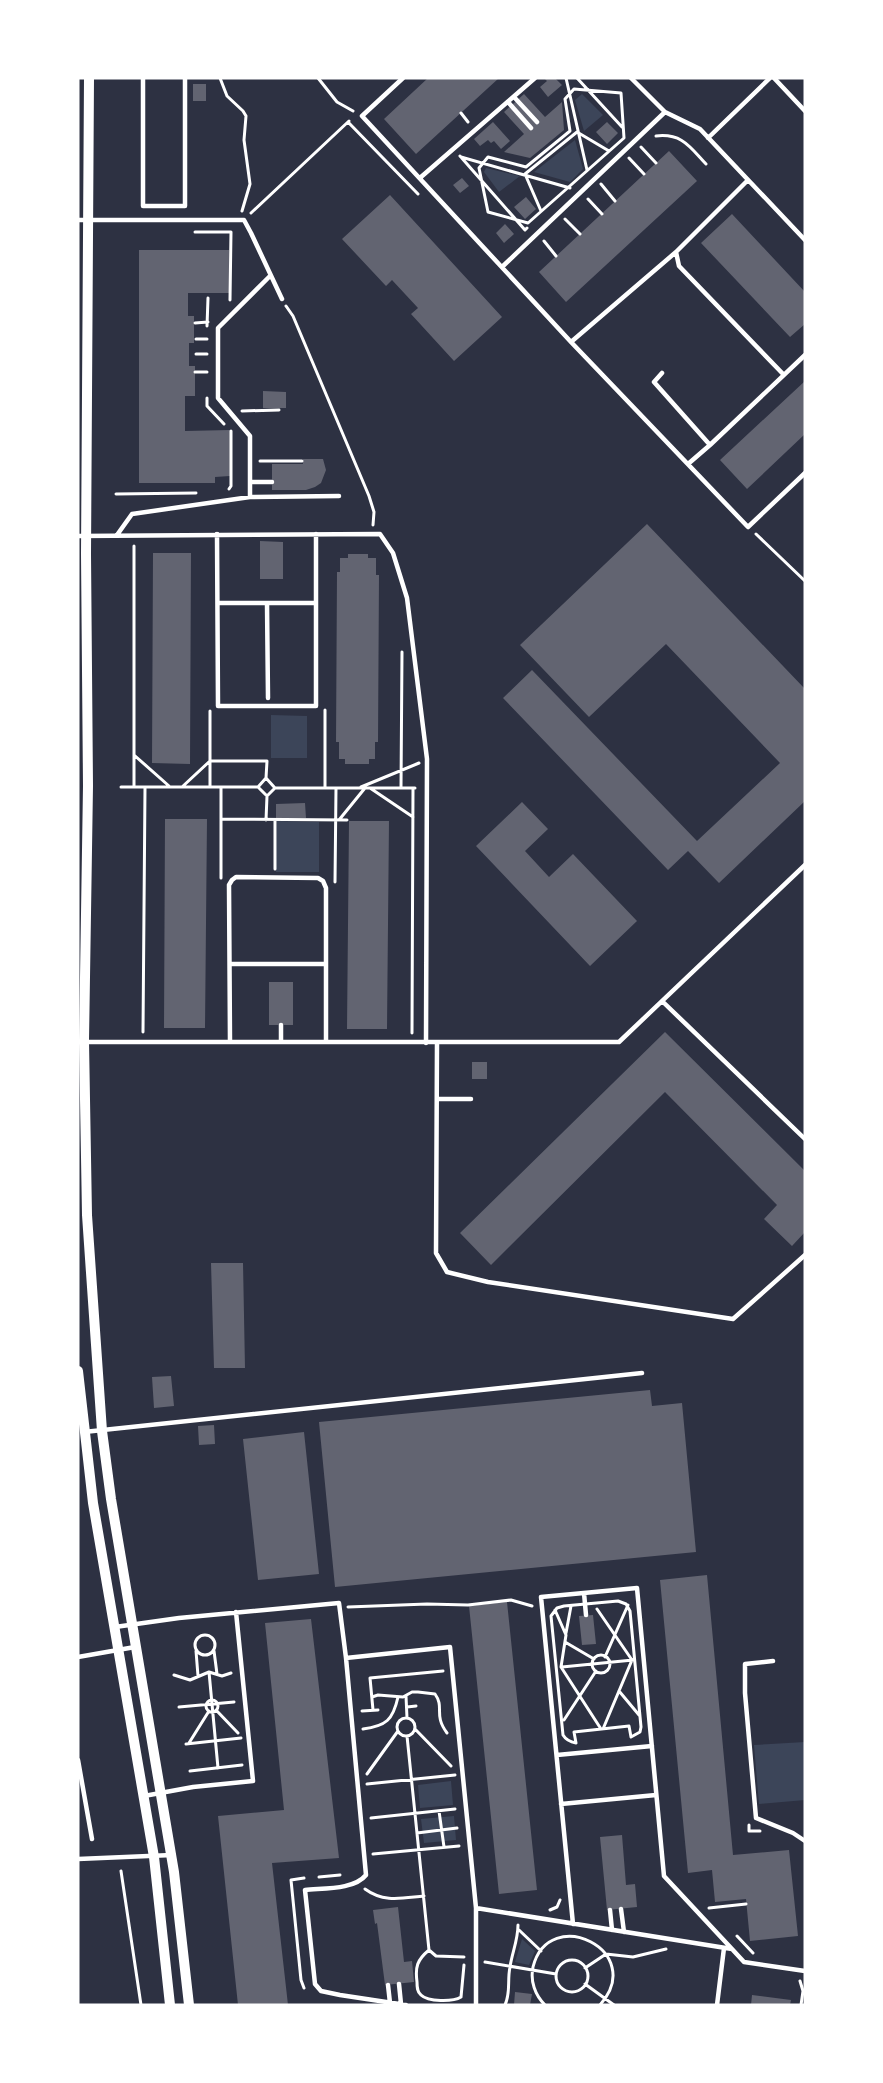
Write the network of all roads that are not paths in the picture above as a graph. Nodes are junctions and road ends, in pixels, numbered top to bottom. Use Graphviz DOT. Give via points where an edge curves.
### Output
graph roads {
  1 [pos="89,78"];
  2 [pos="143,78"];
  3 [pos="185,78"];
  4 [pos="403,78"];
  5 [pos="535,78"];
  6 [pos="631,78"];
  7 [pos="772,78"];
  8 [pos="514,97"];
  9 [pos="508,102"];
  10 [pos="805,111"];
  11 [pos="665,112"];
  12 [pos="537,122"];
  13 [pos="531,128"];
  14 [pos="708,138"];
  15 [pos="421,177"];
  16 [pos="748,180"];
  17 [pos="83,220"];
  18 [pos="805,240"];
  19 [pos="676,252"];
  20 [pos="83,260"];
  21 [pos="502,267"];
  22 [pos="270,276"];
  23 [pos="282,299"];
  24 [pos="571,342"];
  25 [pos="805,355"];
  26 [pos="662,374"];
  27 [pos="784,375"];
  28 [pos="710,445"];
  29 [pos="688,464"];
  30 [pos="805,473"];
  31 [pos="250,482"];
  32 [pos="272,482"];
  33 [pos="339,496"];
  34 [pos="250,497"];
  35 [pos="217,534"];
  36 [pos="269,534"];
  37 [pos="315,534"];
  38 [pos="117,535"];
  39 [pos="82,536"];
  40 [pos="270,542"];
  41 [pos="82,578"];
  42 [pos="218,603"];
  43 [pos="267,603"];
  44 [pos="316,603"];
  45 [pos="268,698"];
  46 [pos="805,865"];
  47 [pos="230,964"];
  48 [pos="326,964"];
  49 [pos="662,1001"];
  50 [pos="281,1025"];
  51 [pos="81,1041"];
  52 [pos="230,1042"];
  53 [pos="281,1042"];
  54 [pos="326,1042"];
  55 [pos="426,1043"];
  56 [pos="437,1043"];
  57 [pos="438,1099"];
  58 [pos="471,1099"];
  59 [pos="805,1139"];
  60 [pos="805,1255"];
  61 [pos="78,1371"];
  62 [pos="642,1373"];
  63 [pos="102,1431"];
  64 [pos="84,1432"];
  65 [pos="584,1593"];
  66 [pos="236,1612"];
  67 [pos="586,1616"];
  68 [pos="132,1624"];
  69 [pos="114,1628"];
  70 [pos="136,1647"];
  71 [pos="118,1651"];
  72 [pos="78,1657"];
  73 [pos="346,1658"];
  74 [pos="773,1661"];
  75 [pos="652,1746"];
  76 [pos="557,1755"];
  77 [pos="78,1760"];
  78 [pos="81,1790"];
  79 [pos="161,1792"];
  80 [pos="656,1795"];
  81 [pos="144,1796"];
  82 [pos="561,1804"];
  83 [pos="92,1839"];
  84 [pos="805,1841"];
  85 [pos="172,1855"];
  86 [pos="154,1857"];
  87 [pos="78,1859"];
  88 [pos="476,1908"];
  89 [pos="621,1908"];
  90 [pos="610,1910"];
  91 [pos="573,1924"];
  92 [pos="612,1930"];
  93 [pos="624,1932"];
  94 [pos="724,1948"];
  95 [pos="732,1949"];
  96 [pos="805,1971"];
  97 [pos="399,1984"];
  98 [pos="388,1985"];
  99 [pos="390,2003"];
  100 [pos="401,2004"];
  101 [pos="170,2005"];
  102 [pos="189,2005"];
  103 [pos="406,2005"];
  104 [pos="476,2005"];
  105 [pos="717,2005"];
  1 -- 17 [label="street"];
  2 -- 3 [label="lane" via="143,206 185,206"];
  4 -- 15 [label="lane" via="362,116"];
  5 -- 8 [label="lane"];
  6 -- 11 [label="lane"];
  7 -- 10 [label="lane"];
  7 -- 14 [label="lane"];
  8 -- 9 [label="lane"];
  8 -- 12 [label="lane"];
  9 -- 13 [label="lane"];
  9 -- 15 [label="lane"];
  11 -- 14 [label="lane" via="700,129"];
  11 -- 21 [label="lane"];
  14 -- 16 [label="lane"];
  15 -- 21 [label="lane"];
  16 -- 18 [label="lane"];
  16 -- 19 [label="lane"];
  17 -- 20 [label="street"];
  17 -- 22 [label="lane" via="241,221 251,232"];
  19 -- 24 [label="lane"];
  19 -- 27 [label="lane" via="679,266"];
  20 -- 39 [label="street"];
  21 -- 24 [label="lane"];
  22 -- 23 [label="lane"];
  22 -- 31 [label="lane" via="218,328 218,398 250,436"];
  24 -- 29 [label="lane"];
  25 -- 27 [label="lane"];
  26 -- 28 [label="lane" via="654,382"];
  27 -- 28 [label="lane"];
  28 -- 29 [label="lane"];
  29 -- 30 [label="lane" via="748,527"];
  31 -- 32 [label="lane"];
  31 -- 34 [label="lane"];
  33 -- 34 [label="lane"];
  34 -- 38 [label="lane" via="132,514"];
  35 -- 36 [label="lane"];
  35 -- 38 [label="lane"];
  35 -- 42 [label="lane"];
  36 -- 37 [label="lane"];
  36 -- 40 [label="lane"];
  37 -- 44 [label="lane"];
  37 -- 55 [label="lane" via="380,534 393,553 407,598 427,759"];
  38 -- 39 [label="lane"];
  39 -- 41 [label="street"];
  41 -- 51 [label="street" via="88,753"];
  42 -- 43 [label="lane"];
  42 -- 44 [label="lane" via="218,706 316,706"];
  43 -- 44 [label="lane"];
  43 -- 45 [label="lane"];
  46 -- 49 [label="lane"];
  47 -- 48 [label="lane"];
  47 -- 48 [label="lane" via="232,880 275,877 323,881"];
  47 -- 52 [label="lane"];
  48 -- 54 [label="lane"];
  49 -- 56 [label="lane" via="619,1042"];
  49 -- 59 [label="lane"];
  50 -- 53 [label="lane"];
  51 -- 52 [label="lane"];
  51 -- 63 [label="street" via="87,1215"];
  52 -- 53 [label="lane"];
  53 -- 54 [label="lane"];
  54 -- 55 [label="lane"];
  55 -- 56 [label="lane"];
  56 -- 57 [label="lane"];
  57 -- 58 [label="lane"];
  57 -- 60 [label="lane" via="436,1253 447,1272 488,1282 733,1319"];
  61 -- 64 [label="street"];
  62 -- 63 [label="lane"];
  63 -- 64 [label="lane"];
  63 -- 68 [label="street"];
  64 -- 69 [label="street"];
  65 -- 67 [label="lane"];
  65 -- 75 [label="lane" via="636,1588"];
  65 -- 76 [label="lane" via="542,1597"];
  66 -- 68 [label="lane"];
  66 -- 73 [label="lane" via="339,1603"];
  66 -- 79 [label="lane" via="253,1780"];
  68 -- 69 [label="lane"];
  68 -- 70 [label="street"];
  69 -- 71 [label="street"];
  70 -- 71 [label="lane"];
  70 -- 79 [label="street"];
  71 -- 72 [label="lane"];
  71 -- 81 [label="street"];
  73 -- 88 [label="lane" via="450,1647"];
  73 -- 99 [label="lane" via="366,1875 353,1884 305,1890 315,1984 321,1991"];
  74 -- 84 [label="lane" via="745,1664 756,1818"];
  75 -- 76 [label="lane"];
  75 -- 80 [label="lane"];
  76 -- 82 [label="lane"];
  77 -- 78 [label="lane"];
  78 -- 83 [label="lane"];
  79 -- 81 [label="lane"];
  79 -- 85 [label="street"];
  80 -- 82 [label="lane"];
  80 -- 95 [label="lane" via="664,1876"];
  81 -- 86 [label="street"];
  82 -- 91 [label="lane"];
  85 -- 86 [label="lane"];
  85 -- 102 [label="street"];
  86 -- 87 [label="lane"];
  86 -- 101 [label="street"];
  88 -- 91 [label="lane"];
  88 -- 104 [label="lane"];
  89 -- 93 [label="lane"];
  90 -- 92 [label="lane"];
  91 -- 92 [label="lane"];
  92 -- 93 [label="lane"];
  93 -- 94 [label="lane"];
  94 -- 95 [label="lane"];
  94 -- 105 [label="lane"];
  95 -- 96 [label="lane" via="744,1962"];
  97 -- 100 [label="lane"];
  98 -- 99 [label="lane"];
  99 -- 100 [label="lane"];
  100 -- 103 [label="lane"];
}
